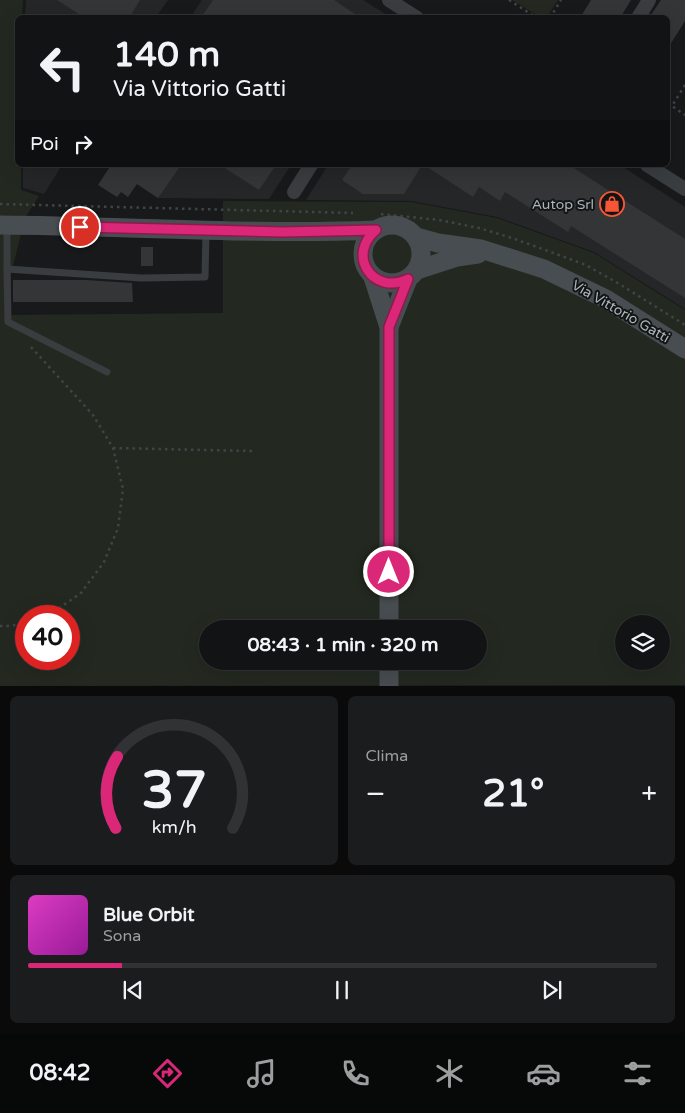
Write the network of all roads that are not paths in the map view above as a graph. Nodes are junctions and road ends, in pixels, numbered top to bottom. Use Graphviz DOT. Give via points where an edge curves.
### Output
graph roads {
  1 [pos="389,0"];
  2 [pos="649,0"];
  3 [pos="411,12"];
  4 [pos="640,15"];
  5 [pos="310,167"];
  6 [pos="650,167"];
  7 [pos="685,189"];
  8 [pos="294,192"];
  9 [pos="3,225"];
  10 [pos="376,230"];
  11 [pos="206,231"];
  12 [pos="320,232"];
  13 [pos="416,237"];
  14 [pos="499,255"];
  15 [pos="363,258"];
  16 [pos="7,269"];
  17 [pos="412,275"];
  18 [pos="373,277"];
  19 [pos="389,327"];
  20 [pos="685,349"];
  21 [pos="107,372"];
  22 [pos="389,620"];
  23 [pos="388,670"];
  24 [pos="388,686"];
  1 -- 3 [label="street"];
  2 -- 4 [label="street"];
  5 -- 8 [label="street"];
  6 -- 7 [label="street"];
  9 -- 11 [label="street, Via Vittorio Gatti"];
  9 -- 16 [label="lane"];
  10 -- 12 [label="street, Via Vittorio Gatti"];
  10 -- 13 [label="street, Via Vittorio Gatti" via="397,226"];
  10 -- 15 [label="street" via="364,245"];
  11 -- 12 [label="street, Via Vittorio Gatti"];
  11 -- 16 [label="lane" via="205,277 141,278"];
  12 -- 15 [label="street, Via Vittorio Gatti" via="339,240"];
  13 -- 14 [label="street, Via Vittorio Gatti"];
  13 -- 17 [label="street" via="421,257"];
  14 -- 17 [label="street, Via Vittorio Gatti" via="457,257"];
  14 -- 20 [label="street, Via Vittorio Gatti" via="544,269 606,299"];
  15 -- 18 [label="street, Via Vittorio Gatti"];
  16 -- 21 [label="lane" via="8,322"];
  17 -- 18 [label="street, Via Vittorio Gatti" via="401,282 387,283"];
  17 -- 19 [label="street"];
  18 -- 19 [label="street"];
  19 -- 22 [label="street"];
  23 -- 24 [label="street"];
}
